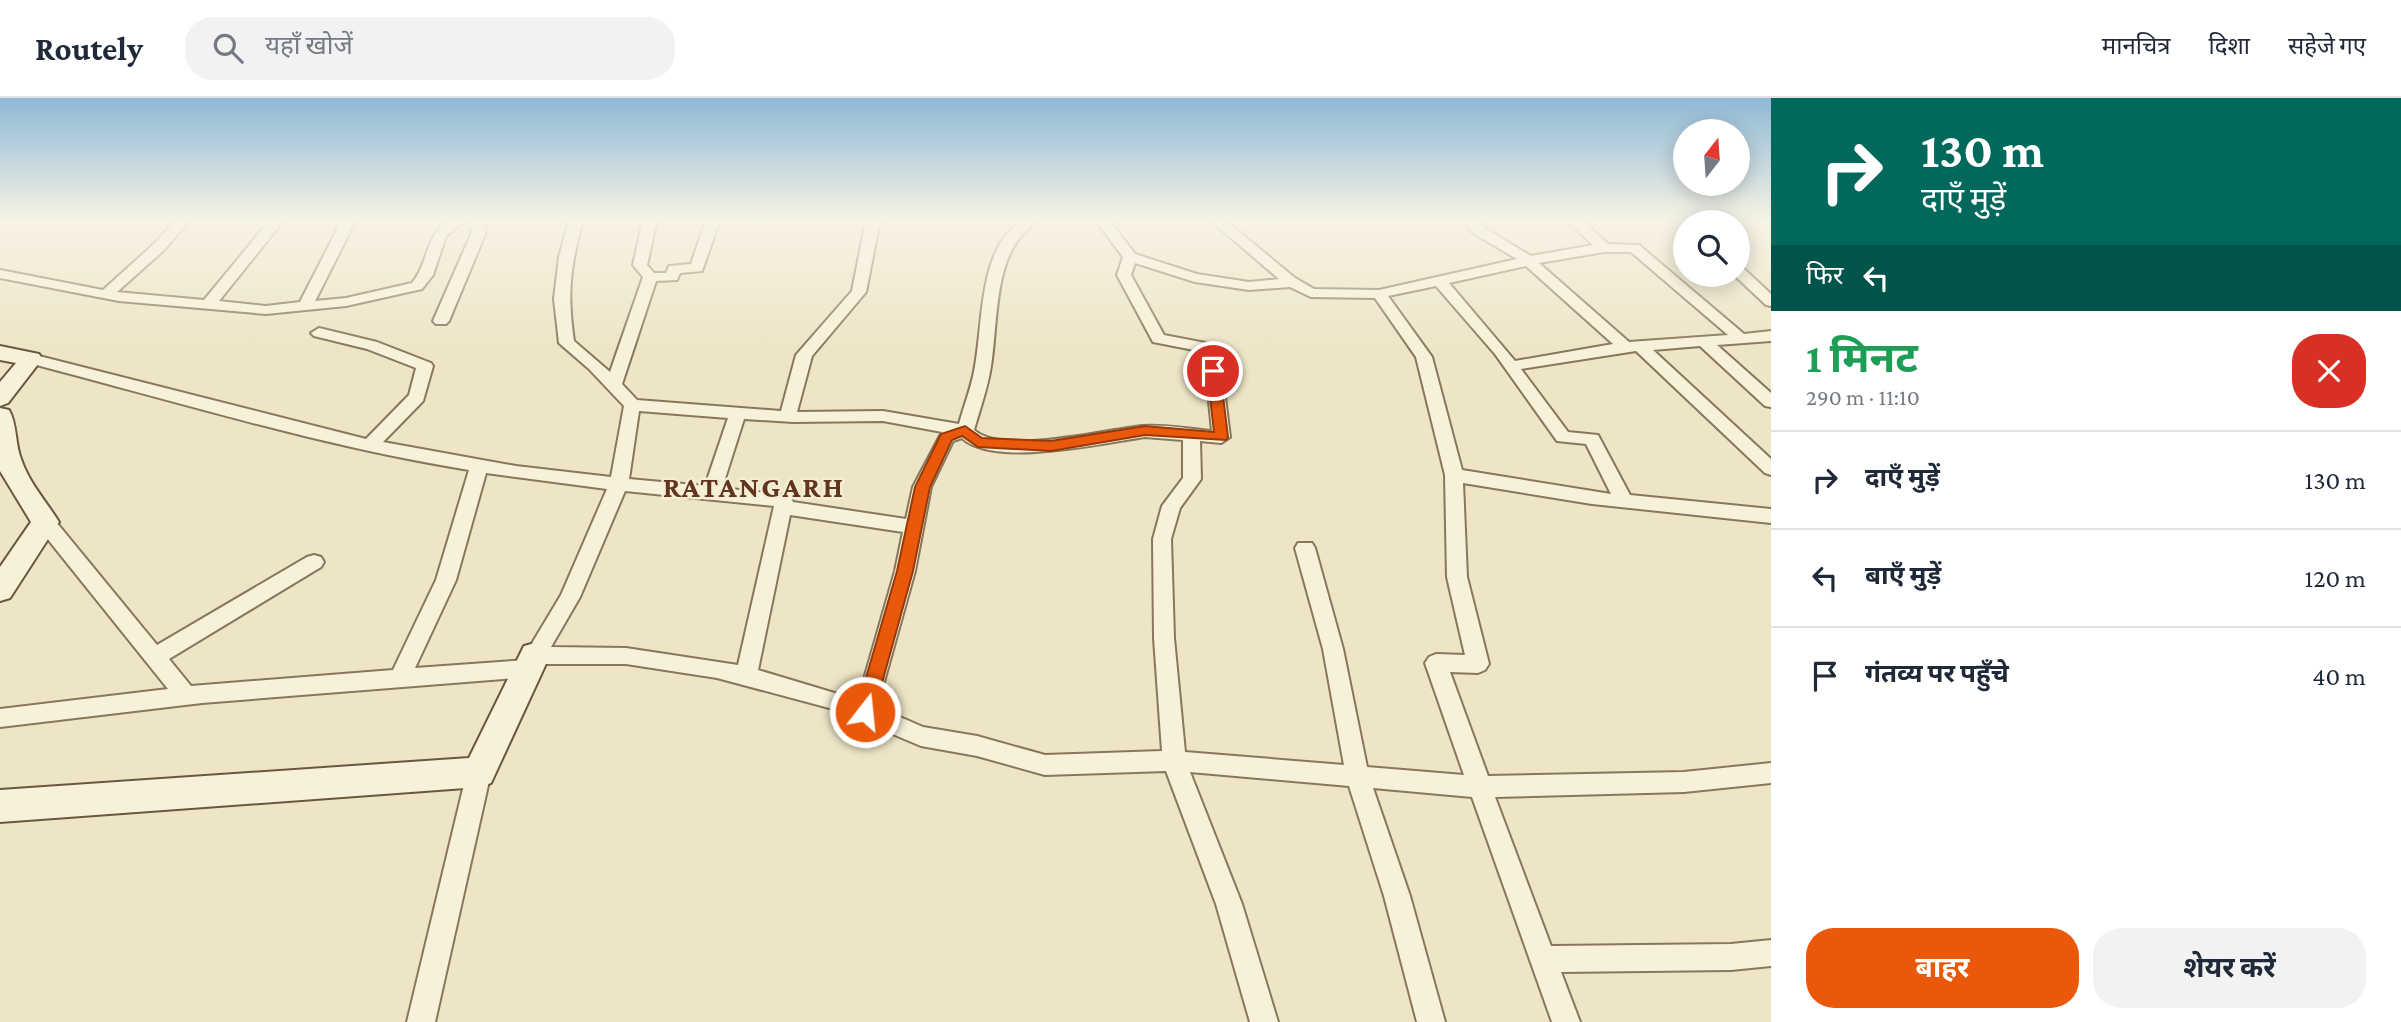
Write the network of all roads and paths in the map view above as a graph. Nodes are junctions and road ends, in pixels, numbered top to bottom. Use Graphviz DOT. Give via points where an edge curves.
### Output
graph roads {
  1 [pos="141,263"];
  2 [pos="242,263"];
  3 [pos="327,263"];
  4 [pos="430,263"];
  5 [pos="466,263"];
  6 [pos="565,263"];
  7 [pos="640,263"];
  8 [pos="698,263"];
  9 [pos="865,263"];
  10 [pos="1001,263"];
  11 [pos="1128,263"];
  12 [pos="1149,263"];
  13 [pos="1268,263"];
  14 [pos="1520,263"];
  15 [pos="1532,263"];
  16 [pos="1652,263"];
  17 [pos="0,274"];
  18 [pos="650,277"];
  19 [pos="1440,281"];
  20 [pos="1750,282"];
  21 [pos="1292,283"];
  22 [pos="1378,294"];
  23 [pos="106,295"];
  24 [pos="1771,302"];
  25 [pos="208,305"];
  26 [pos="306,306"];
  27 [pos="441,321"];
  28 [pos="319,334"];
  29 [pos="1771,336"];
  30 [pos="1741,339"];
  31 [pos="1703,341"];
  32 [pos="1632,346"];
  33 [pos="0,353"];
  34 [pos="31,359"];
  35 [pos="1511,366"];
  36 [pos="613,386"];
  37 [pos="0,398"];
  38 [pos="1771,401"];
  39 [pos="632,405"];
  40 [pos="738,413"];
  41 [pos="0,416"];
  42 [pos="788,416"];
  43 [pos="965,431"];
  44 [pos="1191,435"];
  45 [pos="370,445"];
  46 [pos="479,466"];
  47 [pos="1771,469"];
  48 [pos="1454,475"];
  49 [pos="619,484"];
  50 [pos="712,492"];
  51 [pos="1624,501"];
  52 [pos="783,507"];
  53 [pos="1771,516"];
  54 [pos="45,522"];
  55 [pos="914,527"];
  56 [pos="1305,548"];
  57 [pos="314,562"];
  58 [pos="0,590"];
  59 [pos="155,657"];
  60 [pos="532,662"];
  61 [pos="746,677"];
  62 [pos="399,680"];
  63 [pos="186,696"];
  64 [pos="865,712"];
  65 [pos="0,718"];
  66 [pos="1174,761"];
  67 [pos="480,772"];
  68 [pos="1771,773"];
  69 [pos="1358,778"];
  70 [pos="1480,787"];
  71 [pos="0,806"];
  72 [pos="1771,953"];
  73 [pos="1542,959"];
  74 [pos="421,1022"];
  75 [pos="1265,1022"];
  76 [pos="1431,1022"];
  77 [pos="1566,1022"];
  1 -- 23 [label="street"];
  2 -- 25 [label="street"];
  3 -- 26 [label="street"];
  4 -- 26 [label="street" via="417,286"];
  5 -- 27 [label="street"];
  6 -- 36 [label="street" via="561,299 567,343"];
  7 -- 18 [label="street"];
  8 -- 18 [label="street" via="696,268 674,269 672,277"];
  9 -- 42 [label="street" via="859,292 804,355"];
  10 -- 43 [label="street" via="992,286 983,368"];
  11 -- 44 [label="street" via="1124,275 1158,339 1211,349 1221,437"];
  12 -- 21 [label="street" via="1195,278 1249,286"];
  13 -- 21 [label="street"];
  14 -- 19 [label="street"];
  15 -- 32 [label="street"];
  16 -- 30 [label="street"];
  17 -- 23 [label="street"];
  18 -- 36 [label="street"];
  19 -- 22 [label="street"];
  19 -- 35 [label="street"];
  20 -- 24 [label="street"];
  21 -- 22 [label="street" via="1311,293"];
  22 -- 48 [label="street" via="1424,357"];
  23 -- 25 [label="street"];
  25 -- 26 [label="street" via="266,310"];
  28 -- 45 [label="street" via="372,345 425,366 417,397"];
  29 -- 30 [label="street"];
  30 -- 31 [label="street"];
  31 -- 32 [label="street"];
  31 -- 38 [label="street"];
  32 -- 35 [label="street"];
  32 -- 47 [label="street"];
  33 -- 34 [label="street"];
  34 -- 37 [label="street"];
  34 -- 45 [label="street"];
  35 -- 51 [label="street" via="1563,437 1592,439"];
  36 -- 39 [label="street"];
  39 -- 40 [label="street"];
  39 -- 49 [label="street"];
  40 -- 42 [label="street"];
  40 -- 50 [label="street"];
  41 -- 54 [label="street" via="16,481"];
  42 -- 43 [label="street" via="883,416"];
  43 -- 44 [label="street" via="978,443 1051,446 1145,431"];
  43 -- 55 [label="street" via="946,437 922,487"];
  44 -- 66 [label="street" via="1192,479 1171,506 1162,540"];
  45 -- 46 [label="street"];
  46 -- 49 [label="street"];
  46 -- 62 [label="street" via="446,580"];
  48 -- 51 [label="street"];
  48 -- 70 [label="street" via="1457,577 1478,664 1436,663"];
  49 -- 50 [label="street"];
  49 -- 60 [label="street" via="570,597"];
  50 -- 52 [label="street" via="784,501"];
  51 -- 53 [label="street"];
  52 -- 55 [label="street"];
  52 -- 61 [label="street"];
  54 -- 58 [label="street"];
  54 -- 59 [label="street"];
  55 -- 64 [label="street"];
  56 -- 69 [label="street" via="1333,649"];
  57 -- 59 [label="street"];
  59 -- 63 [label="street"];
  60 -- 61 [label="street" via="626,656"];
  60 -- 62 [label="street"];
  60 -- 67 [label="street"];
  61 -- 64 [label="street" via="820,694"];
  62 -- 63 [label="street"];
  63 -- 65 [label="street"];
  64 -- 66 [label="street" via="921,736 1045,765"];
  66 -- 69 [label="street"];
  66 -- 75 [label="street" via="1229,904"];
  67 -- 71 [label="street"];
  67 -- 74 [label="street"];
  68 -- 70 [label="street" via="1684,782"];
  69 -- 70 [label="street"];
  69 -- 76 [label="street"];
  70 -- 73 [label="street"];
  72 -- 73 [label="street"];
  73 -- 77 [label="street"];
}
